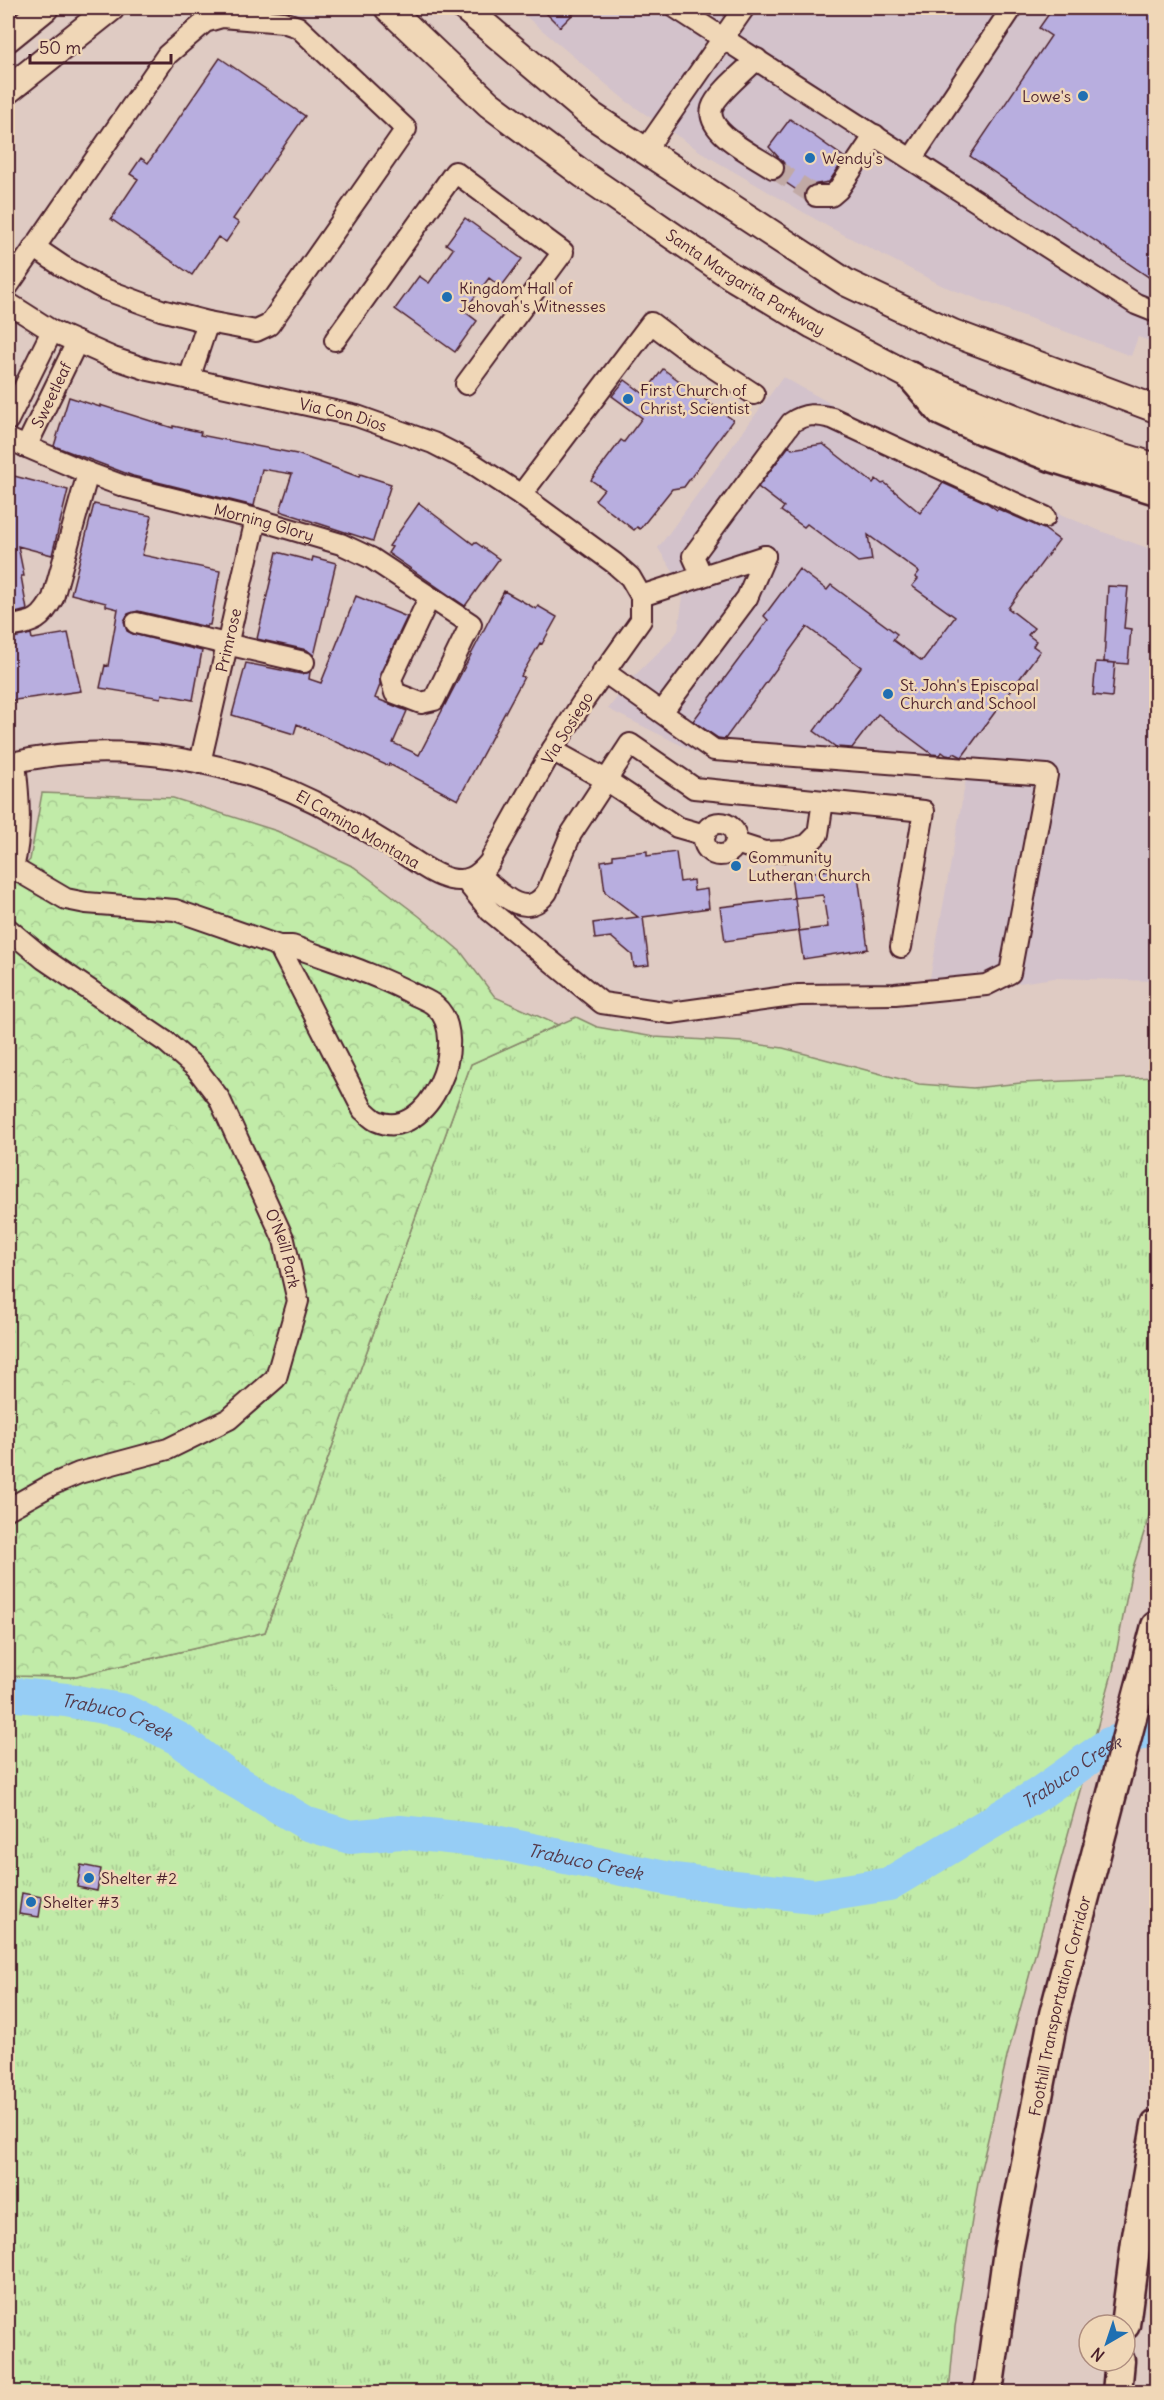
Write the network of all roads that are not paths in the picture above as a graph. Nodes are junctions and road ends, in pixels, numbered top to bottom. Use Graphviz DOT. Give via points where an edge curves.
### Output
graph roads {
  1 [pos="45,8"];
  2 [pos="111,8"];
  3 [pos="388,8"];
  4 [pos="465,8"];
  5 [pos="676,8"];
  6 [pos="744,8"];
  7 [pos="1012,8"];
  8 [pos="8,38"];
  9 [pos="724,38"];
  10 [pos="757,59"];
  11 [pos="8,90"];
  12 [pos="875,135"];
  13 [pos="644,152"];
  14 [pos="912,158"];
  15 [pos="773,168"];
  16 [pos="816,196"];
  17 [pos="34,247"];
  18 [pos="8,286"];
  19 [pos="8,303"];
  20 [pos="1156,312"];
  21 [pos="208,322"];
  22 [pos="52,331"];
  23 [pos="335,340"];
  24 [pos="77,342"];
  25 [pos="912,377"];
  26 [pos="189,379"];
  27 [pos="465,384"];
  28 [pos="754,394"];
  29 [pos="1156,409"];
  30 [pos="8,420"];
  31 [pos="8,439"];
  32 [pos="27,447"];
  33 [pos="1156,467"];
  34 [pos="88,474"];
  35 [pos="1156,490"];
  36 [pos="521,495"];
  37 [pos="1045,517"];
  38 [pos="256,519"];
  39 [pos="702,576"];
  40 [pos="641,596"];
  41 [pos="429,598"];
  42 [pos="136,623"];
  43 [pos="8,627"];
  44 [pos="226,642"];
  45 [pos="304,662"];
  46 [pos="603,670"];
  47 [pos="662,712"];
  48 [pos="552,750"];
  49 [pos="11,763"];
  50 [pos="200,763"];
  51 [pos="606,780"];
  52 [pos="823,801"];
  53 [pos="10,869"];
  54 [pos="478,873"];
  55 [pos="8,929"];
  56 [pos="279,946"];
  57 [pos="901,947"];
  58 [pos="8,1509"];
  59 [pos="1156,1626"];
  60 [pos="1156,2126"];
  61 [pos="1127,2313"];
  62 [pos="1119,2373"];
  63 [pos="988,2392"];
  64 [pos="1117,2392"];
  1 -- 8 [label="main road"];
  2 -- 11 [label="main road"];
  3 -- 25 [label="main road, Santa Margarita Parkway" via="489,104 584,175 730,276"];
  4 -- 13 [label="main road" via="591,115"];
  5 -- 9 [label="street"];
  6 -- 9 [label="street"];
  7 -- 14 [label="street"];
  9 -- 10 [label="street"];
  9 -- 13 [label="street"];
  10 -- 12 [label="street"];
  10 -- 15 [label="street" via="717,100 712,117 723,135"];
  12 -- 14 [label="street"];
  12 -- 16 [label="street" via="838,190 831,196"];
  13 -- 29 [label="main road" via="846,283 953,333"];
  14 -- 20 [label="street" via="1136,304"];
  17 -- 18 [label="street"];
  17 -- 21 [label="street" via="104,289"];
  17 -- 21 [label="street" via="166,55 205,22 222,16 298,27 406,129 269,326 256,331"];
  19 -- 22 [label="street, Via Con Dios"];
  21 -- 26 [label="street"];
  22 -- 24 [label="street, Via Con Dios"];
  22 -- 30 [label="street, Sweetleaf"];
  23 -- 27 [label="street" via="455,172 563,252"];
  24 -- 26 [label="street, Via Con Dios" via="149,370"];
  24 -- 32 [label="street, Sweetleaf"];
  25 -- 33 [label="main road, Santa Margarita Parkway" via="1073,441"];
  25 -- 35 [label="highway" via="941,411 951,416 1054,458"];
  26 -- 36 [label="street, Via Con Dios" via="389,426 472,463"];
  28 -- 36 [label="street" via="651,323"];
  31 -- 32 [label="street, Morning Glory"];
  32 -- 34 [label="street, Morning Glory"];
  34 -- 38 [label="street, Morning Glory"];
  34 -- 43 [label="street" via="53,598 44,616"];
  36 -- 40 [label="street, Via Con Dios" via="614,563 630,577"];
  37 -- 39 [label="street" via="832,418 810,414 791,423 693,556"];
  38 -- 41 [label="street, Morning Glory" via="371,558"];
  38 -- 44 [label="street, Primrose"];
  39 -- 40 [label="street"];
  39 -- 47 [label="street" via="765,556 747,598"];
  40 -- 46 [label="street, Via Sosiego" via="641,620"];
  41 -- 41 [label="street, Morning Glory" via="391,679 395,693 421,703 434,700 471,624"];
  42 -- 44 [label="street"];
  44 -- 45 [label="street"];
  44 -- 50 [label="street, Primrose"];
  46 -- 47 [label="street"];
  46 -- 48 [label="street, Via Sosiego"];
  47 -- 54 [label="street" via="714,750 1047,775 1010,972 986,985 896,994 799,995 671,1013 602,1003 490,911"];
  48 -- 51 [label="street"];
  48 -- 54 [label="street, Via Sosiego"];
  49 -- 50 [label="street, El Camino Montana" via="71,754 138,754"];
  49 -- 53 [label="street" via="18,788 18,850"];
  50 -- 54 [label="street, El Camino Montana" via="286,789 439,875"];
  51 -- 52 [label="street" via="630,744 694,788"];
  51 -- 52 [label="street" via="677,827 705,835 711,826 727,825 735,832 736,843 764,852 807,844 818,834"];
  51 -- 54 [label="street" via="571,834 542,899 524,905 509,901"];
  52 -- 57 [label="street" via="924,811"];
  53 -- 56 [label="street" via="66,899 176,910"];
  55 -- 58 [label="street, O'Neill Park" via="166,1042 196,1068 219,1098 262,1188 284,1240 297,1301 276,1378 229,1419 168,1449 79,1473"];
  56 -- 56 [label="street" via="363,1110 376,1121 392,1125 408,1120 428,1104 441,1081 449,1044 446,1024 436,1006 393,984 292,946"];
  59 -- 63 [label="highway, Foothill Transportation Corridor" via="1054,2014 1008,2251"];
  60 -- 61 [label="highway"];
  62 -- 64 [label="highway"];
}
